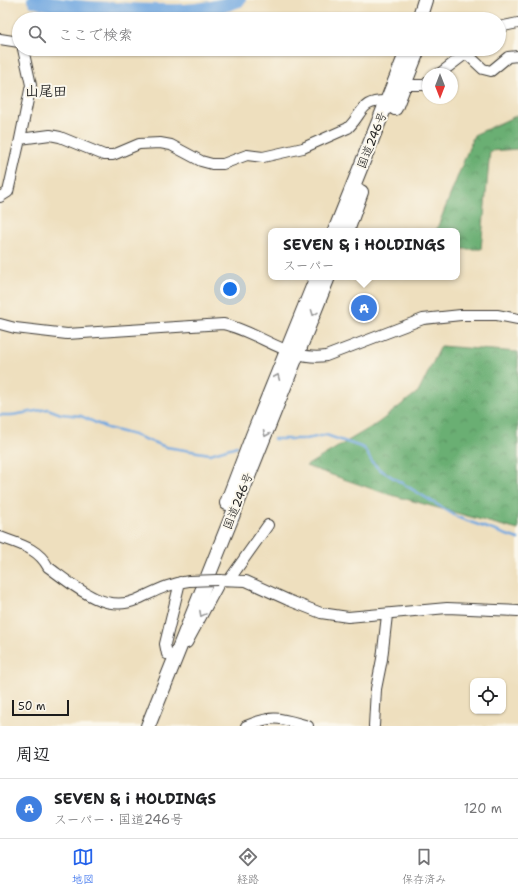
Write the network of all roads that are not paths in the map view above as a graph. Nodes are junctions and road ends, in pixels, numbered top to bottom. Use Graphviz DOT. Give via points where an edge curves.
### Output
graph roads {
  1 [pos="425,0"];
  2 [pos="435,0"];
  3 [pos="421,12"];
  4 [pos="431,12"];
  5 [pos="518,23"];
  6 [pos="506,26"];
  7 [pos="0,39"];
  8 [pos="12,41"];
  9 [pos="25,56"];
  10 [pos="405,56"];
  11 [pos="415,56"];
  12 [pos="464,56"];
  13 [pos="472,56"];
  14 [pos="518,56"];
  15 [pos="447,68"];
  16 [pos="405,85"];
  17 [pos="422,85"];
  18 [pos="388,101"];
  19 [pos="20,139"];
  20 [pos="0,197"];
  21 [pos="336,228"];
  22 [pos="348,228"];
  23 [pos="316,280"];
  24 [pos="327,280"];
  25 [pos="518,319"];
  26 [pos="0,324"];
  27 [pos="294,352"];
  28 [pos="268,524"];
  29 [pos="0,537"];
  30 [pos="222,580"];
  31 [pos="185,582"];
  32 [pos="518,611"];
  33 [pos="387,615"];
  34 [pos="170,660"];
  35 [pos="139,726"];
  36 [pos="148,726"];
  37 [pos="246,726"];
  38 [pos="308,726"];
  39 [pos="374,726"];
  1 -- 3 [label="highway"];
  2 -- 4 [label="highway"];
  5 -- 6 [label="street"];
  7 -- 8 [label="street"];
  9 -- 19 [label="street" via="31,85"];
  10 -- 18 [label="highway, 国道246号"];
  11 -- 16 [label="highway, 国道246号"];
  12 -- 15 [label="street"];
  13 -- 14 [label="street" via="483,69 491,71 508,57"];
  16 -- 17 [label="street"];
  16 -- 22 [label="highway, 国道246号"];
  18 -- 19 [label="street" via="368,104 348,128 304,148 263,157 247,155 223,164 212,164 171,145 160,143 139,144 113,155 104,155 50,135"];
  18 -- 21 [label="highway, 国道246号"];
  19 -- 20 [label="street" via="8,192"];
  23 -- 27 [label="highway, 国道246号"];
  24 -- 27 [label="highway, 国道246号, one-way"];
  25 -- 27 [label="street" via="497,315 423,319 326,356 314,358"];
  26 -- 27 [label="street" via="67,334 223,324 236,326"];
  27 -- 34 [label="highway, 国道246号" via="253,435"];
  28 -- 30 [label="street"];
  29 -- 31 [label="street" via="32,549 44,559 48,567 101,602 126,603 170,584"];
  30 -- 31 [label="street, bridge"];
  30 -- 33 [label="street" via="246,580 321,613 348,617"];
  30 -- 34 [label="street, one-way" via="189,641"];
  31 -- 34 [label="street" via="165,644"];
  32 -- 33 [label="street" via="447,608"];
  33 -- 39 [label="street" via="376,689"];
  34 -- 35 [label="highway, 国道246号"];
  34 -- 36 [label="highway, 国道246号"];
  37 -- 38 [label="street" via="265,718 279,718"];
}
